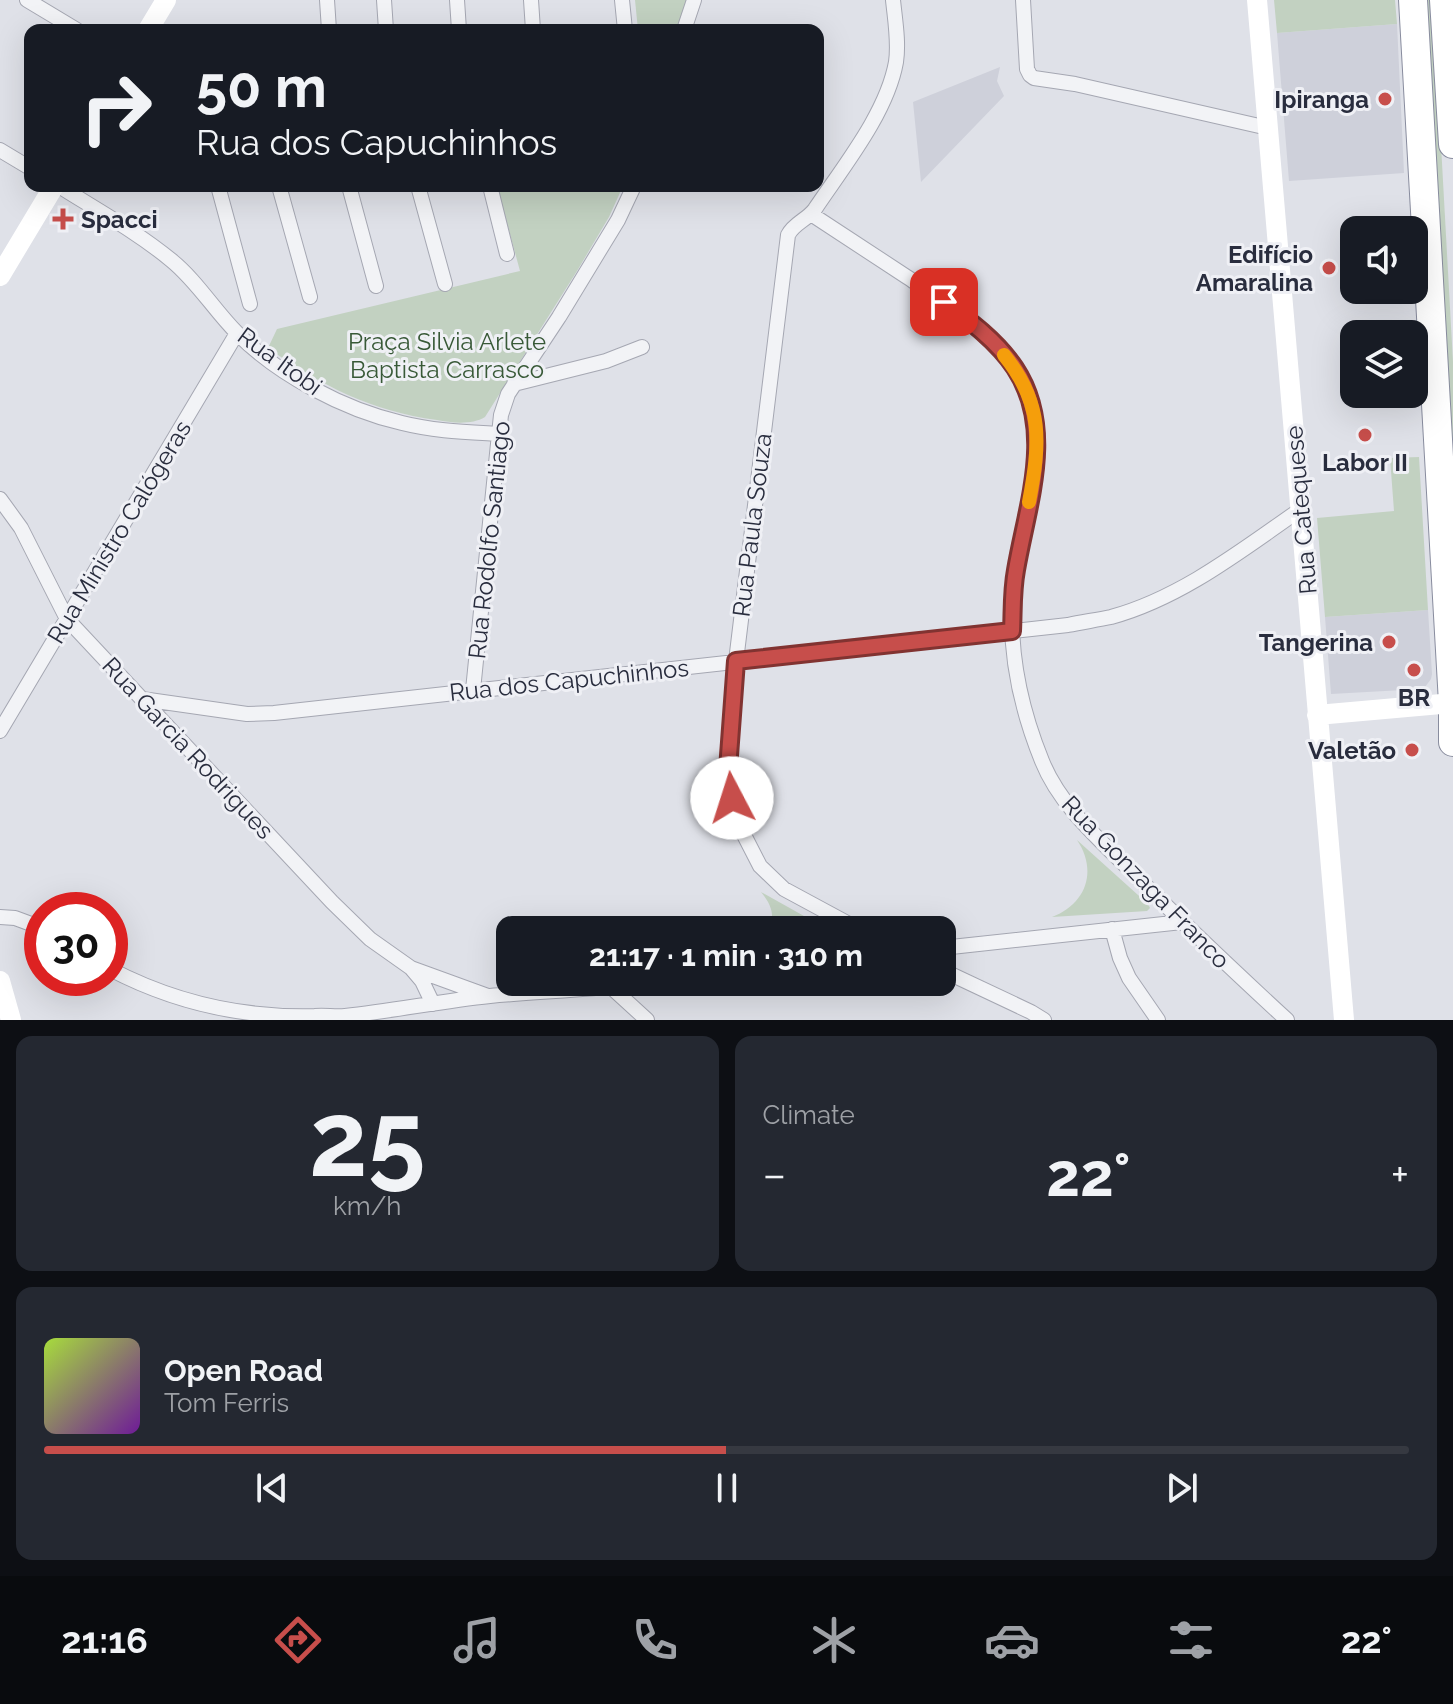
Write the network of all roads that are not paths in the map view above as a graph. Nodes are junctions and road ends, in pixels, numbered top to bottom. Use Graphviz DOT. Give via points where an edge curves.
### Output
graph roads {
  1 [pos="27,0"];
  2 [pos="166,0"];
  3 [pos="327,0"];
  4 [pos="384,0"];
  5 [pos="457,0"];
  6 [pos="531,0"];
  7 [pos="622,0"];
  8 [pos="694,0"];
  9 [pos="893,0"];
  10 [pos="1023,0"];
  11 [pos="1257,0"];
  12 [pos="1413,0"];
  13 [pos="1444,0"];
  14 [pos="67,24"];
  15 [pos="152,24"];
  16 [pos="329,24"];
  17 [pos="386,24"];
  18 [pos="459,24"];
  19 [pos="533,24"];
  20 [pos="624,24"];
  21 [pos="686,24"];
  22 [pos="1268,128"];
  23 [pos="1453,144"];
  24 [pos="0,150"];
  25 [pos="24,164"];
  26 [pos="53,192"];
  27 [pos="67,192"];
  28 [pos="220,192"];
  29 [pos="281,192"];
  30 [pos="351,192"];
  31 [pos="420,192"];
  32 [pos="492,192"];
  33 [pos="631,192"];
  34 [pos="811,214"];
  35 [pos="507,254"];
  36 [pos="0,276"];
  37 [pos="445,284"];
  38 [pos="376,286"];
  39 [pos="310,297"];
  40 [pos="250,304"];
  41 [pos="237,333"];
  42 [pos="642,347"];
  43 [pos="514,384"];
  44 [pos="499,434"];
  45 [pos="0,499"];
  46 [pos="1301,509"];
  47 [pos="67,619"];
  48 [pos="1012,631"];
  49 [pos="736,661"];
  50 [pos="473,690"];
  51 [pos="142,699"];
  52 [pos="1453,703"];
  53 [pos="1317,715"];
  54 [pos="0,731"];
  55 [pos="1453,742"];
  56 [pos="834,916"];
  57 [pos="0,917"];
  58 [pos="24,921"];
  59 [pos="1182,922"];
  60 [pos="1112,929"];
  61 [pos="956,946"];
  62 [pos="411,968"];
  63 [pos="956,977"];
  64 [pos="128,978"];
  65 [pos="0,981"];
  66 [pos="496,995"];
  67 [pos="488,996"];
  68 [pos="621,996"];
  69 [pos="433,1004"];
  70 [pos="11,1020"];
  71 [pos="647,1020"];
  72 [pos="1044,1020"];
  73 [pos="1158,1020"];
  74 [pos="1287,1020"];
  75 [pos="1344,1020"];
  1 -- 14 [label="street"];
  2 -- 15 [label="main road"];
  3 -- 16 [label="street"];
  4 -- 17 [label="street"];
  5 -- 18 [label="street"];
  6 -- 19 [label="street"];
  7 -- 20 [label="street"];
  8 -- 21 [label="street"];
  9 -- 34 [label="street, Rua Paula Souza" via="897,50 890,84 871,125"];
  10 -- 22 [label="street" via="1027,69 1034,78"];
  11 -- 22 [label="main road, Rua Catequese"];
  12 -- 52 [label="highway"];
  13 -- 23 [label="highway"];
  22 -- 46 [label="main road, Rua Catequese"];
  24 -- 25 [label="street"];
  26 -- 36 [label="main road"];
  27 -- 41 [label="street, Rua Itobi" via="173,262"];
  28 -- 40 [label="street"];
  29 -- 39 [label="street"];
  30 -- 38 [label="street"];
  31 -- 37 [label="street"];
  32 -- 35 [label="street"];
  33 -- 43 [label="street, Rua Rodolfo Santiago"];
  34 -- 48 [label="street, Rua Gonzaga Franco" via="975,324 1025,385 1038,446 1015,572"];
  34 -- 49 [label="street, Rua Paula Souza" via="788,235"];
  41 -- 44 [label="street, Rua Itobi" via="320,392 377,416 444,431"];
  41 -- 47 [label="street, Rua Ministro Calógeras"];
  42 -- 43 [label="street"];
  43 -- 44 [label="street, Rua Rodolfo Santiago"];
  44 -- 50 [label="street, Rua Rodolfo Santiago"];
  45 -- 47 [label="street, Rua Garcia Rodrigues" via="21,528"];
  46 -- 48 [label="street, Rua dos Capuchinhos" via="1195,580 1149,603 1111,617"];
  46 -- 53 [label="main road, Rua Catequese"];
  47 -- 51 [label="street, Rua Garcia Rodrigues"];
  47 -- 54 [label="street, Rua Ministro Calógeras"];
  48 -- 49 [label="street, Rua dos Capuchinhos"];
  48 -- 59 [label="street, Rua Gonzaga Franco" via="1020,696 1049,778 1071,809"];
  49 -- 50 [label="street, Rua dos Capuchinhos"];
  49 -- 56 [label="street, Rua Paula Souza" via="728,769 742,831 760,866 784,889"];
  50 -- 51 [label="street, Rua dos Capuchinhos" via="247,714"];
  51 -- 62 [label="street, Rua Garcia Rodrigues" via="332,902 370,939"];
  52 -- 53 [label="main road"];
  52 -- 55 [label="highway"];
  53 -- 75 [label="main road, Rua Catequese"];
  57 -- 58 [label="street"];
  59 -- 60 [label="street"];
  59 -- 74 [label="street, Rua Gonzaga Franco"];
  60 -- 61 [label="street"];
  60 -- 73 [label="street" via="1129,978"];
  62 -- 67 [label="street, Rua Garcia Rodrigues"];
  62 -- 69 [label="street, Rua Garcia Rodrigues"];
  63 -- 72 [label="street"];
  64 -- 69 [label="street" via="173,996 252,1014 342,1016"];
  65 -- 70 [label="main road"];
  66 -- 67 [label="street"];
  67 -- 69 [label="street"];
  68 -- 71 [label="street"];
}
